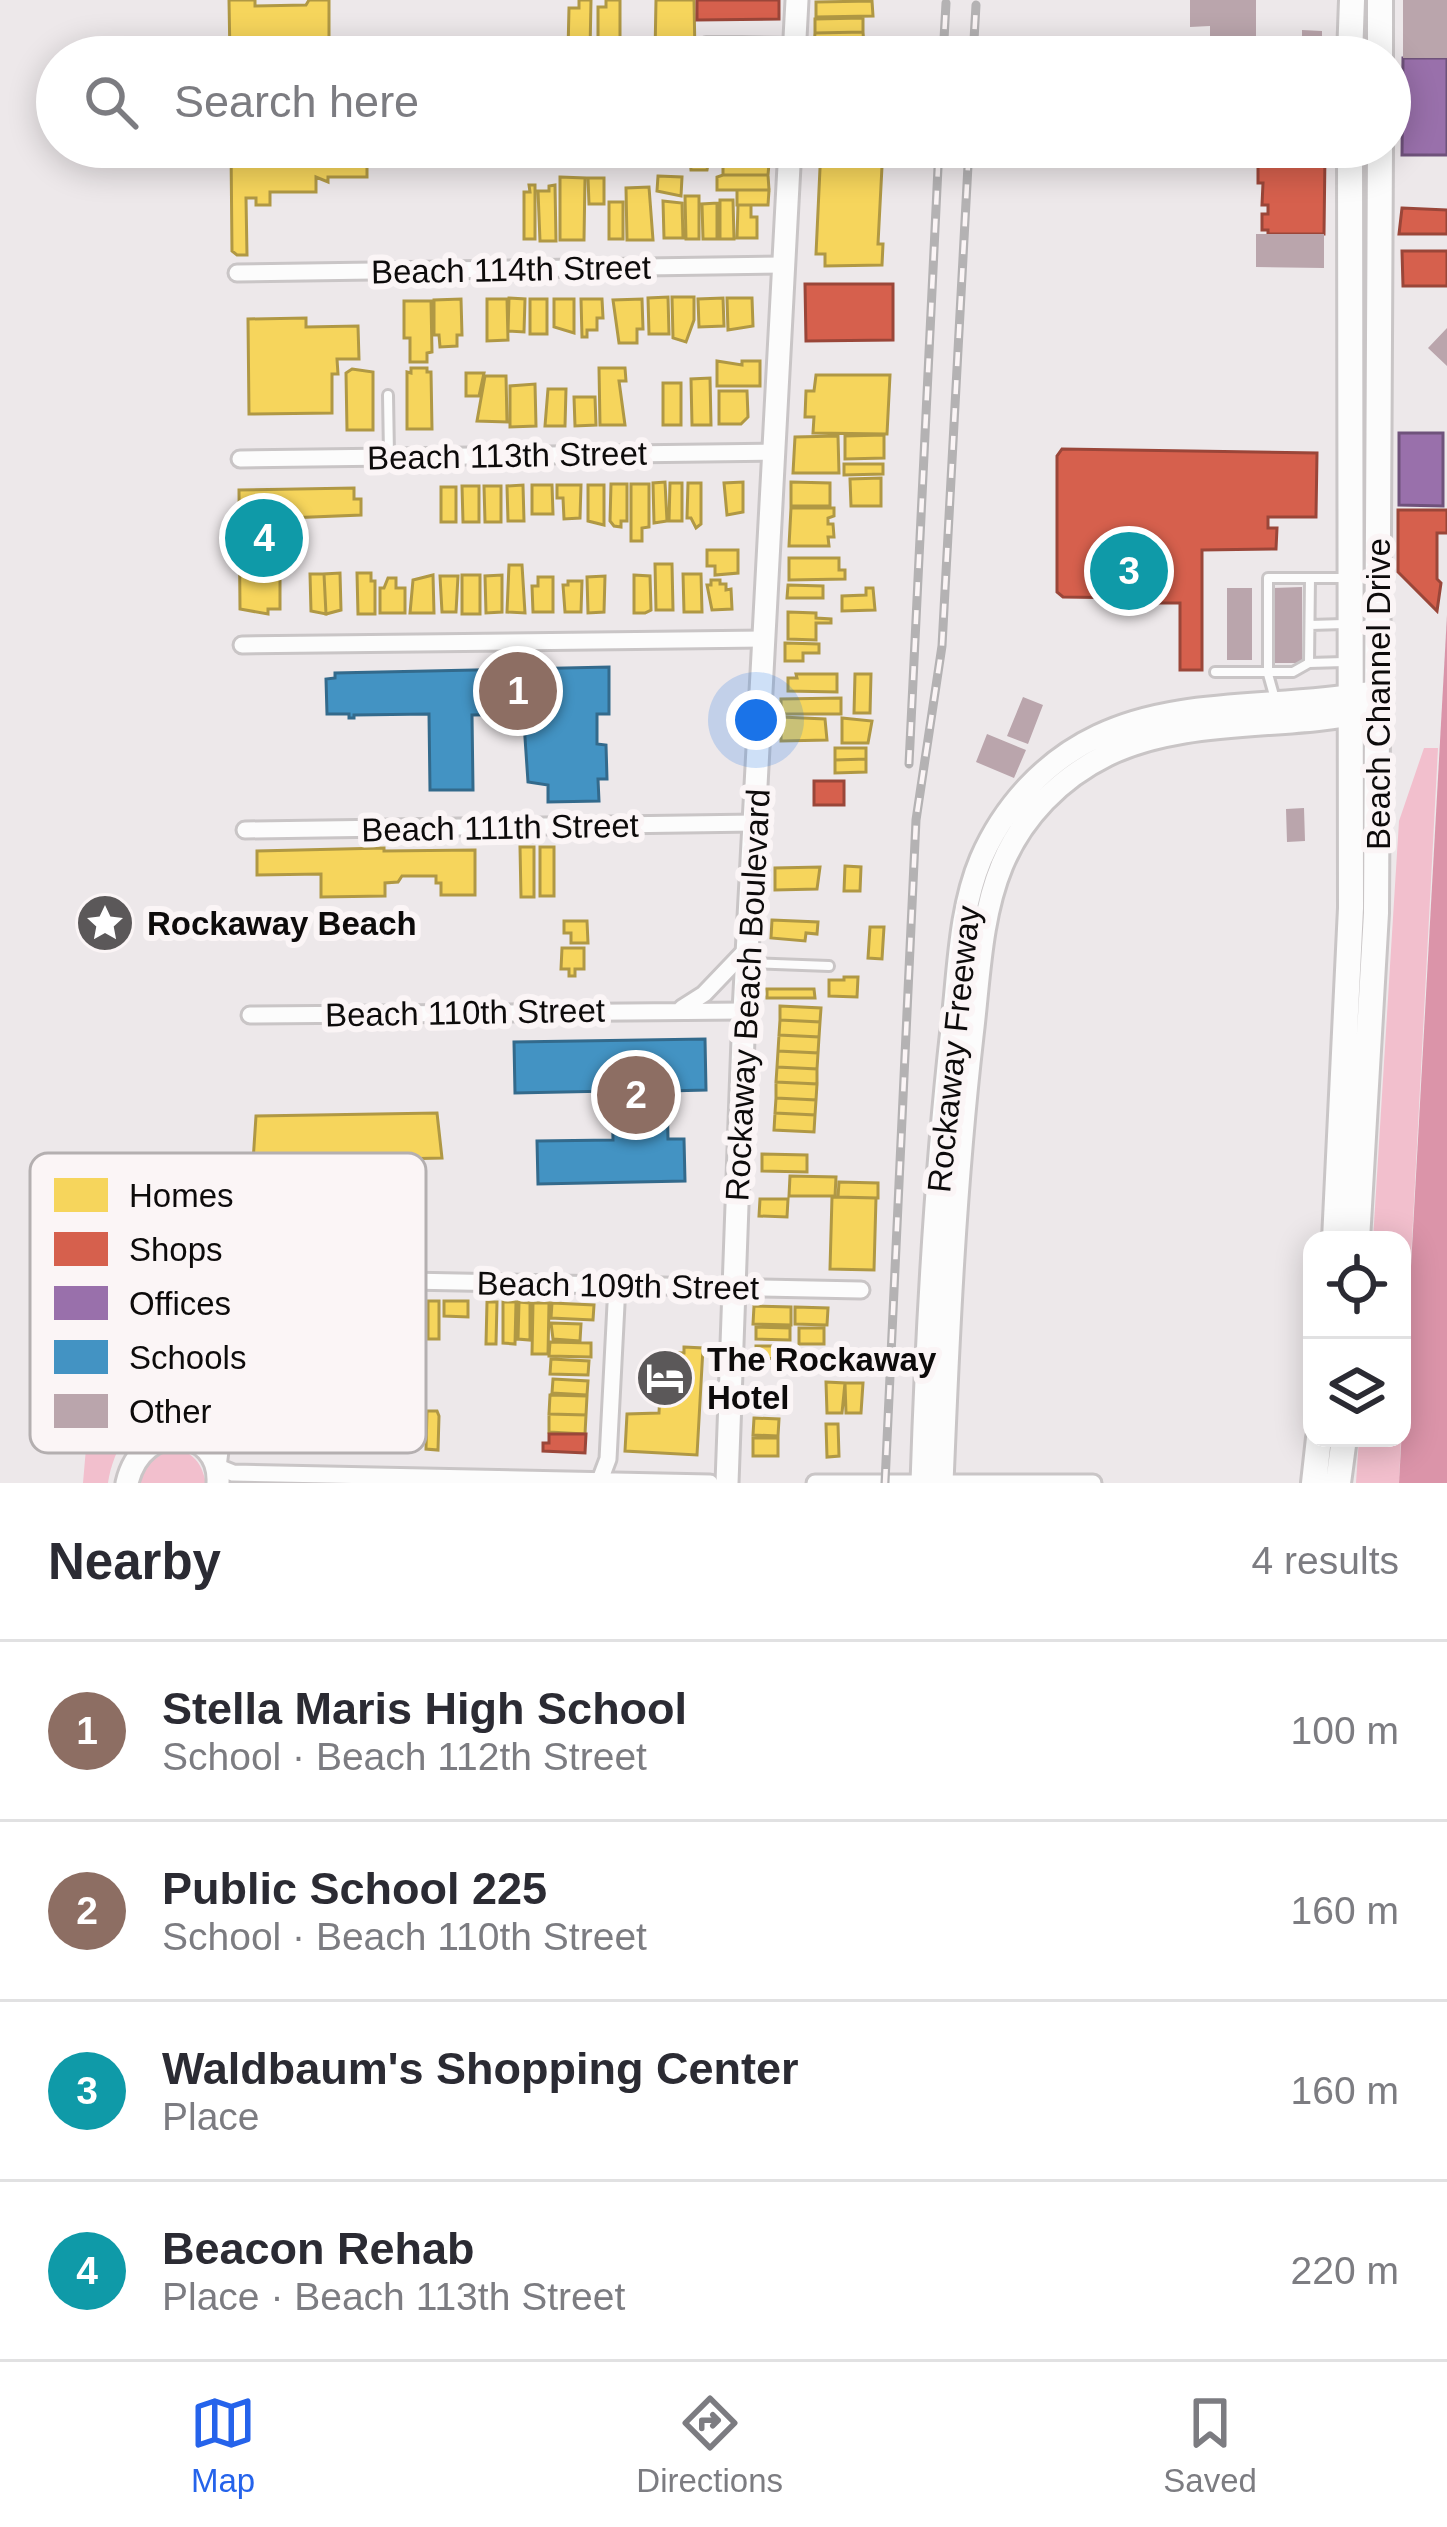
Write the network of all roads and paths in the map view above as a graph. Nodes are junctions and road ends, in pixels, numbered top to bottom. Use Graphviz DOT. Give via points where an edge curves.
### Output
graph roads {
  1 [pos="797,0"];
  2 [pos="1352,0"];
  3 [pos="1380,0"];
  4 [pos="795,36"];
  5 [pos="1351,36"];
  6 [pos="1380,36"];
  7 [pos="789,168"];
  8 [pos="1349,168"];
  9 [pos="1380,168"];
  10 [pos="784,265"];
  11 [pos="237,273"];
  12 [pos="1348,309"];
  13 [pos="1380,310"];
  14 [pos="388,394"];
  15 [pos="775,452"];
  16 [pos="389,457"];
  17 [pos="240,459"];
  18 [pos="1310,578"];
  19 [pos="1348,578"];
  20 [pos="1348,624"];
  21 [pos="1310,625"];
  22 [pos="764,639"];
  23 [pos="242,645"];
  24 [pos="1348,662"];
  25 [pos="1310,663"];
  26 [pos="1215,672"];
  27 [pos="1268,674"];
  28 [pos="1378,700"];
  29 [pos="1276,703"];
  30 [pos="1348,706"];
  31 [pos="755,823"];
  32 [pos="245,830"];
  33 [pos="747,956"];
  34 [pos="829,966"];
  35 [pos="680,1010"];
  36 [pos="744,1011"];
  37 [pos="250,1015"];
  38 [pos="1335,1231"];
  39 [pos="1358,1231"];
  40 [pos="426,1282"];
  41 [pos="617,1286"];
  42 [pos="732,1288"];
  43 [pos="861,1290"];
  44 [pos="1318,1447"];
  45 [pos="1343,1447"];
  46 [pos="139,1453"];
  47 [pos="218,1475"];
  48 [pos="599,1481"];
  49 [pos="932,1482"];
  50 [pos="127,1483"];
  51 [pos="710,1483"];
  52 [pos="727,1483"];
  53 [pos="815,1483"];
  54 [pos="1093,1483"];
  55 [pos="1314,1483"];
  56 [pos="1338,1483"];
  1 -- 4 [label="street"];
  2 -- 5 [label="main road"];
  3 -- 6 [label="main road"];
  7 -- 10 [label="street, Rockaway Beach Boulevard"];
  8 -- 12 [label="main road, Beach Channel Drive"];
  9 -- 13 [label="main road, Beach Channel Drive"];
  10 -- 11 [label="street, Beach 114th Street"];
  10 -- 15 [label="street, Rockaway Beach Boulevard"];
  12 -- 13 [label="lane"];
  12 -- 19 [label="main road, Beach Channel Drive"];
  13 -- 28 [label="main road, Beach Channel Drive"];
  14 -- 16 [label="lane"];
  15 -- 16 [label="street, Beach 113th Street"];
  15 -- 22 [label="street, Rockaway Beach Boulevard"];
  16 -- 17 [label="street, Beach 113th Street"];
  18 -- 19 [label="lane"];
  18 -- 21 [label="lane"];
  18 -- 27 [label="lane" via="1268,578"];
  19 -- 20 [label="main road, Beach Channel Drive"];
  20 -- 21 [label="lane"];
  20 -- 24 [label="main road, Beach Channel Drive"];
  21 -- 25 [label="lane"];
  22 -- 23 [label="street"];
  22 -- 31 [label="street, Rockaway Beach Boulevard"];
  24 -- 25 [label="lane"];
  24 -- 30 [label="main road, Beach Channel Drive"];
  25 -- 27 [label="lane"];
  26 -- 27 [label="lane"];
  27 -- 29 [label="lane"];
  28 -- 30 [label="street, Rockaway Freeway"];
  28 -- 39 [label="main road, Beach Channel Drive" via="1376,913"];
  29 -- 30 [label="street, Rockaway Freeway"];
  29 -- 49 [label="street, Rockaway Freeway" via="1152,717 1093,738 1028,787 983,854 967,913 942,1125"];
  30 -- 38 [label="main road, Beach Channel Drive" via="1351,908"];
  30 -- 49 [label="street, Rockaway Freeway" via="1120,749 1053,791 1010,847 988,907"];
  31 -- 32 [label="street, Beach 111th Street"];
  31 -- 33 [label="street, Rockaway Beach Boulevard"];
  33 -- 34 [label="lane"];
  33 -- 35 [label="street"];
  33 -- 36 [label="street, Rockaway Beach Boulevard"];
  35 -- 36 [label="street, Beach 110th Street"];
  35 -- 37 [label="street, Beach 110th Street"];
  36 -- 42 [label="street, Rockaway Beach Boulevard"];
  40 -- 41 [label="street, Beach 109th Street"];
  41 -- 42 [label="street, Beach 109th Street"];
  41 -- 48 [label="street" via="608,1459"];
  42 -- 43 [label="street, Beach 109th Street"];
  42 -- 52 [label="street, Rockaway Beach Boulevard"];
  44 -- 55 [label="main road"];
  45 -- 56 [label="main road"];
  46 -- 50 [label="street"];
  47 -- 48 [label="street"];
  48 -- 51 [label="street"];
  49 -- 53 [label="street"];
  49 -- 54 [label="street"];
}
